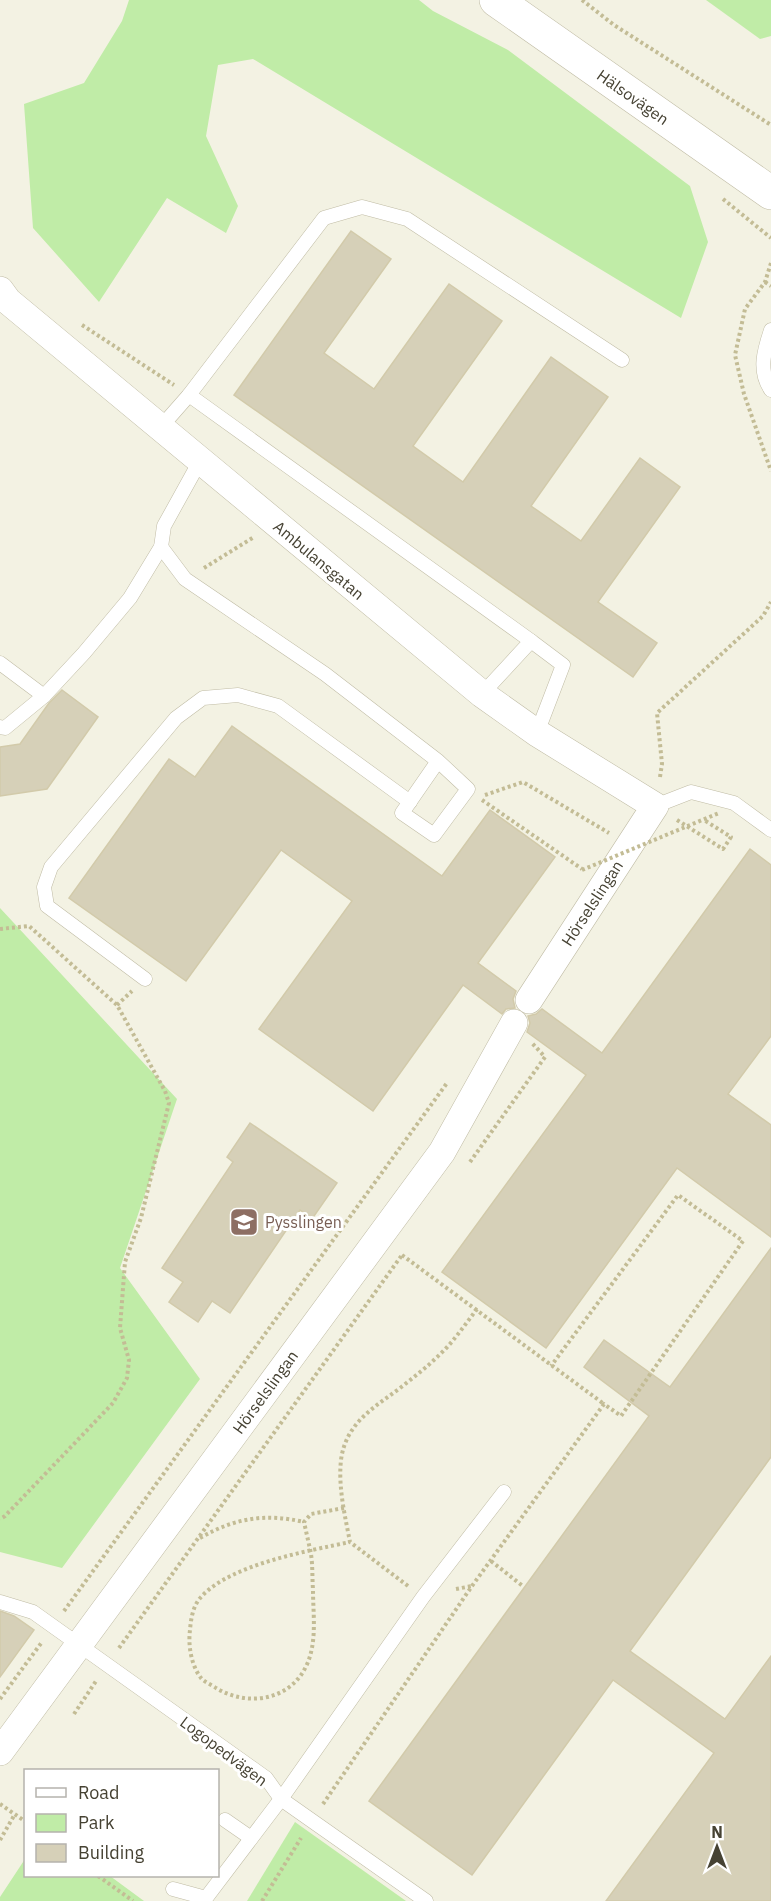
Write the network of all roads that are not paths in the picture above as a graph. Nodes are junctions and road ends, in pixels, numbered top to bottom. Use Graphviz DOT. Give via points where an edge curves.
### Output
graph roads {
  1 [pos="496,0"];
  2 [pos="771,193"];
  3 [pos="0,290"];
  4 [pos="771,330"];
  5 [pos="622,360"];
  6 [pos="771,390"];
  7 [pos="189,395"];
  8 [pos="160,428"];
  9 [pos="200,461"];
  10 [pos="161,547"];
  11 [pos="531,641"];
  12 [pos="0,663"];
  13 [pos="482,694"];
  14 [pos="44,696"];
  15 [pos="0,727"];
  16 [pos="537,733"];
  17 [pos="438,761"];
  18 [pos="410,802"];
  19 [pos="655,806"];
  20 [pos="771,830"];
  21 [pos="145,979"];
  22 [pos="529,1000"];
  23 [pos="514,1023"];
  24 [pos="504,1492"];
  25 [pos="0,1602"];
  26 [pos="79,1645"];
  27 [pos="0,1752"];
  28 [pos="281,1799"];
  29 [pos="225,1820"];
  30 [pos="252,1838"];
  31 [pos="172,1889"];
  32 [pos="426,1901"];
  1 -- 2 [label="street, Hälsovägen"];
  3 -- 8 [label="street, Ambulansgatan" via="8,301"];
  4 -- 6 [label="lane" via="763,355 764,380"];
  5 -- 7 [label="lane" via="407,219 362,207 324,218"];
  7 -- 8 [label="lane"];
  7 -- 11 [label="lane"];
  8 -- 9 [label="street, Ambulansgatan"];
  9 -- 10 [label="lane" via="164,526"];
  9 -- 13 [label="street, Ambulansgatan"];
  10 -- 14 [label="lane" via="130,598"];
  10 -- 17 [label="lane" via="185,579 325,674"];
  11 -- 13 [label="lane"];
  11 -- 16 [label="lane" via="562,665"];
  12 -- 14 [label="lane"];
  13 -- 16 [label="street, Ambulansgatan"];
  14 -- 15 [label="lane" via="5,728"];
  16 -- 19 [label="street, Ambulansgatan"];
  17 -- 18 [label="lane"];
  17 -- 18 [label="lane" via="468,789 434,835 402,813"];
  18 -- 21 [label="lane" via="278,706 237,695 203,698 176,718 51,867 44,887 47,906"];
  19 -- 20 [label="lane" via="691,792 734,803"];
  19 -- 22 [label="street, Hörselslingan"];
  23 -- 26 [label="street, Hörselslingan" via="442,1152"];
  24 -- 28 [label="lane" via="423,1597"];
  25 -- 26 [label="lane, Logopedvägen" via="33,1612"];
  26 -- 27 [label="street, Hörselslingan"];
  26 -- 28 [label="lane, Logopedvägen" via="266,1778"];
  28 -- 30 [label="lane"];
  28 -- 32 [label="lane, Logopedvägen"];
  29 -- 30 [label="lane"];
  30 -- 31 [label="lane" via="206,1898"];
}
